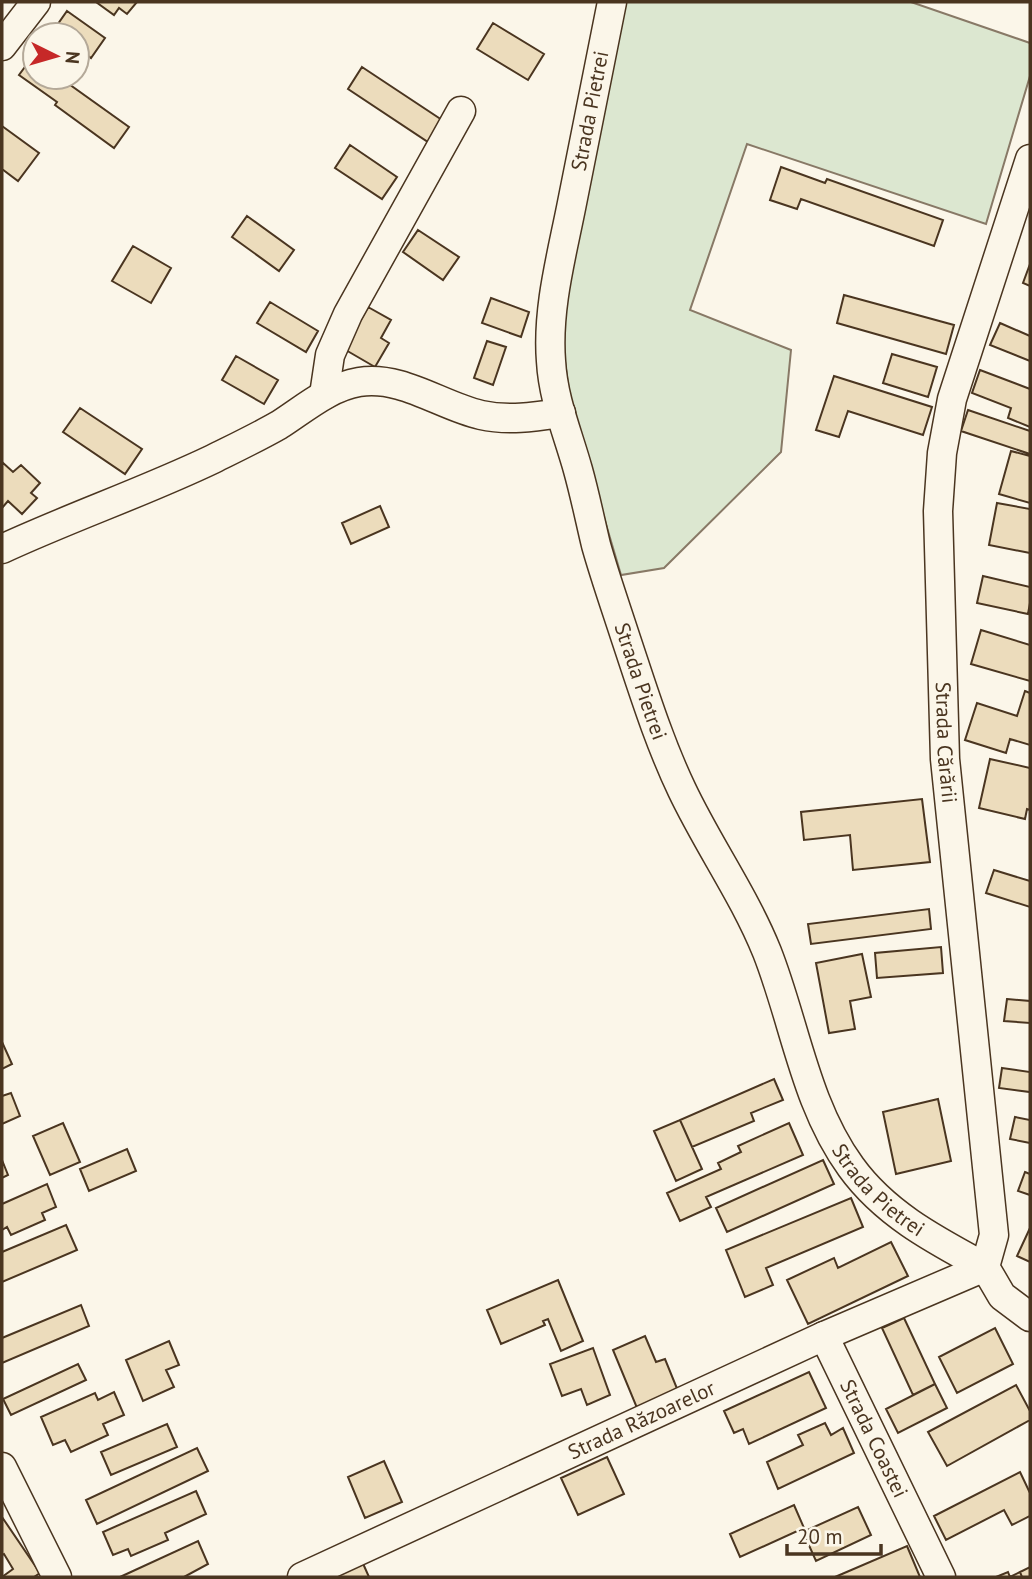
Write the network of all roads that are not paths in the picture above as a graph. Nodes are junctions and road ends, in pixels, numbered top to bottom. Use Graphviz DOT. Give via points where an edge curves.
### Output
graph roads {
  1 [pos="36,2"];
  2 [pos="612,2"];
  3 [pos="2,46"];
  4 [pos="461,111"];
  5 [pos="1030,159"];
  6 [pos="324,395"];
  7 [pos="561,413"];
  8 [pos="2,549"];
  9 [pos="985,1267"];
  10 [pos="1030,1317"];
  11 [pos="824,1336"];
  12 [pos="2,1467"];
  13 [pos="57,1577"];
  14 [pos="302,1577"];
  15 [pos="941,1577"];
  1 -- 3 [label="street"];
  2 -- 7 [label="street, Strada Pietrei" via="552,308 551,367"];
  4 -- 6 [label="street" via="348,314 330,355"];
  5 -- 9 [label="street, Strada Cărării" via="952,399 938,511 945,759 994,1235"];
  6 -- 7 [label="street" via="360,382 381,382 479,415 521,418"];
  6 -- 8 [label="street" via="211,460"];
  7 -- 9 [label="street, Strada Pietrei" via="597,548 660,740 766,951 828,1130 851,1168 892,1210 925,1235"];
  9 -- 10 [label="street" via="1002,1296"];
  9 -- 11 [label="street, Strada Răzoarelor"];
  11 -- 14 [label="street, Strada Răzoarelor"];
  11 -- 15 [label="street, Strada Coastei"];
  12 -- 13 [label="street"];
}
